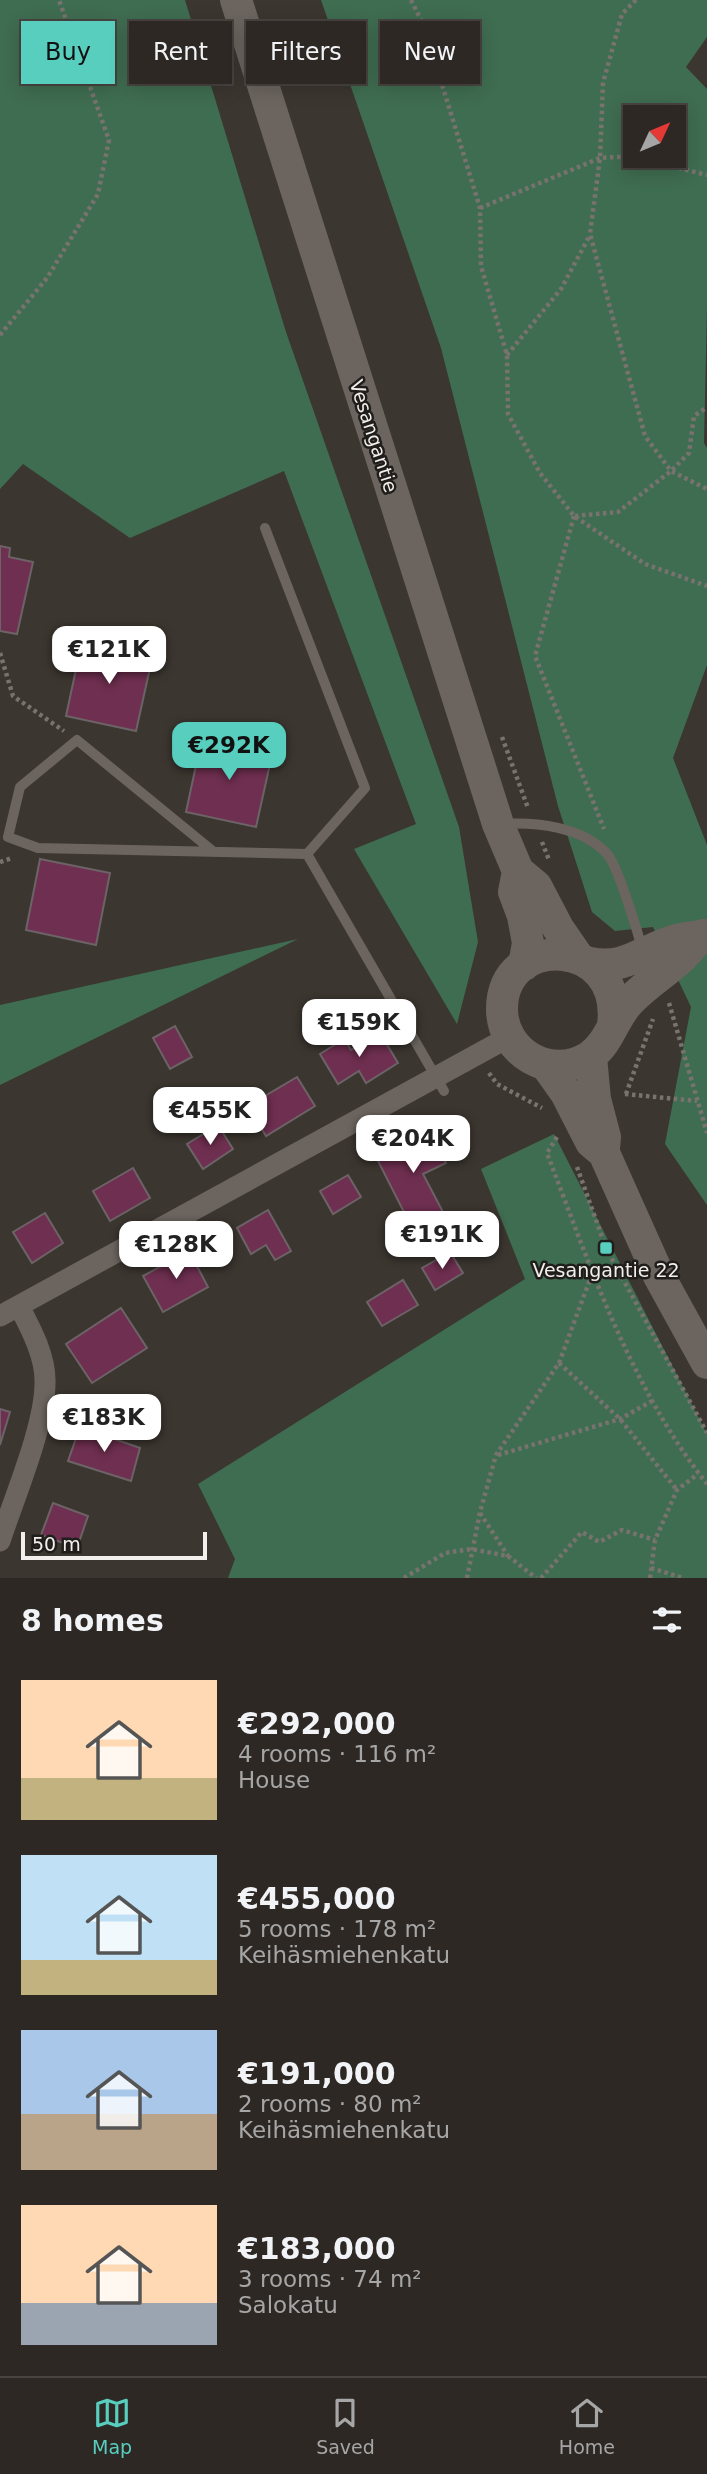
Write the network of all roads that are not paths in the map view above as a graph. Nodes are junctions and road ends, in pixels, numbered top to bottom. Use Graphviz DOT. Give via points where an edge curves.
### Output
graph roads {
  1 [pos="236,0"];
  2 [pos="265,528"];
  3 [pos="498,824"];
  4 [pos="214,852"];
  5 [pos="307,854"];
  6 [pos="518,870"];
  7 [pos="703,935"];
  8 [pos="644,954"];
  9 [pos="584,960"];
  10 [pos="524,965"];
  11 [pos="613,1025"];
  12 [pos="509,1037"];
  13 [pos="591,1056"];
  14 [pos="546,1065"];
  15 [pos="440,1084"];
  16 [pos="604,1153"];
  17 [pos="19,1306"];
  18 [pos="0,1316"];
  19 [pos="707,1363"];
  20 [pos="0,1541"];
  1 -- 3 [label="street, Vesangantie"];
  2 -- 5 [label="lane" via="365,788"];
  3 -- 6 [label="street, Vesangantie"];
  3 -- 8 [label="lane" via="533,822 576,832 608,855"];
  4 -- 4 [label="lane" via="38,848 8,837 20,787 77,740"];
  4 -- 5 [label="lane"];
  5 -- 15 [label="lane"];
  6 -- 9 [label="street, Vesangantie" via="536,886 558,928"];
  6 -- 10 [label="street, Vesangantie" via="514,891 528,943"];
  7 -- 8 [label="street"];
  7 -- 11 [label="street" via="629,1002"];
  8 -- 9 [label="street" via="607,966"];
  9 -- 10 [label="street" via="555,954"];
  9 -- 11 [label="street" via="608,984"];
  10 -- 12 [label="street" via="505,991 503,1023"];
  11 -- 13 [label="street"];
  12 -- 14 [label="street" via="525,1056"];
  12 -- 15 [label="street"];
  13 -- 14 [label="street" via="577,1064"];
  13 -- 16 [label="street"];
  14 -- 16 [label="street" via="591,1142"];
  15 -- 17 [label="street"];
  16 -- 19 [label="street" via="659,1276"];
  17 -- 18 [label="street"];
  17 -- 20 [label="street" via="35,1339 46,1382 40,1418"];
}
